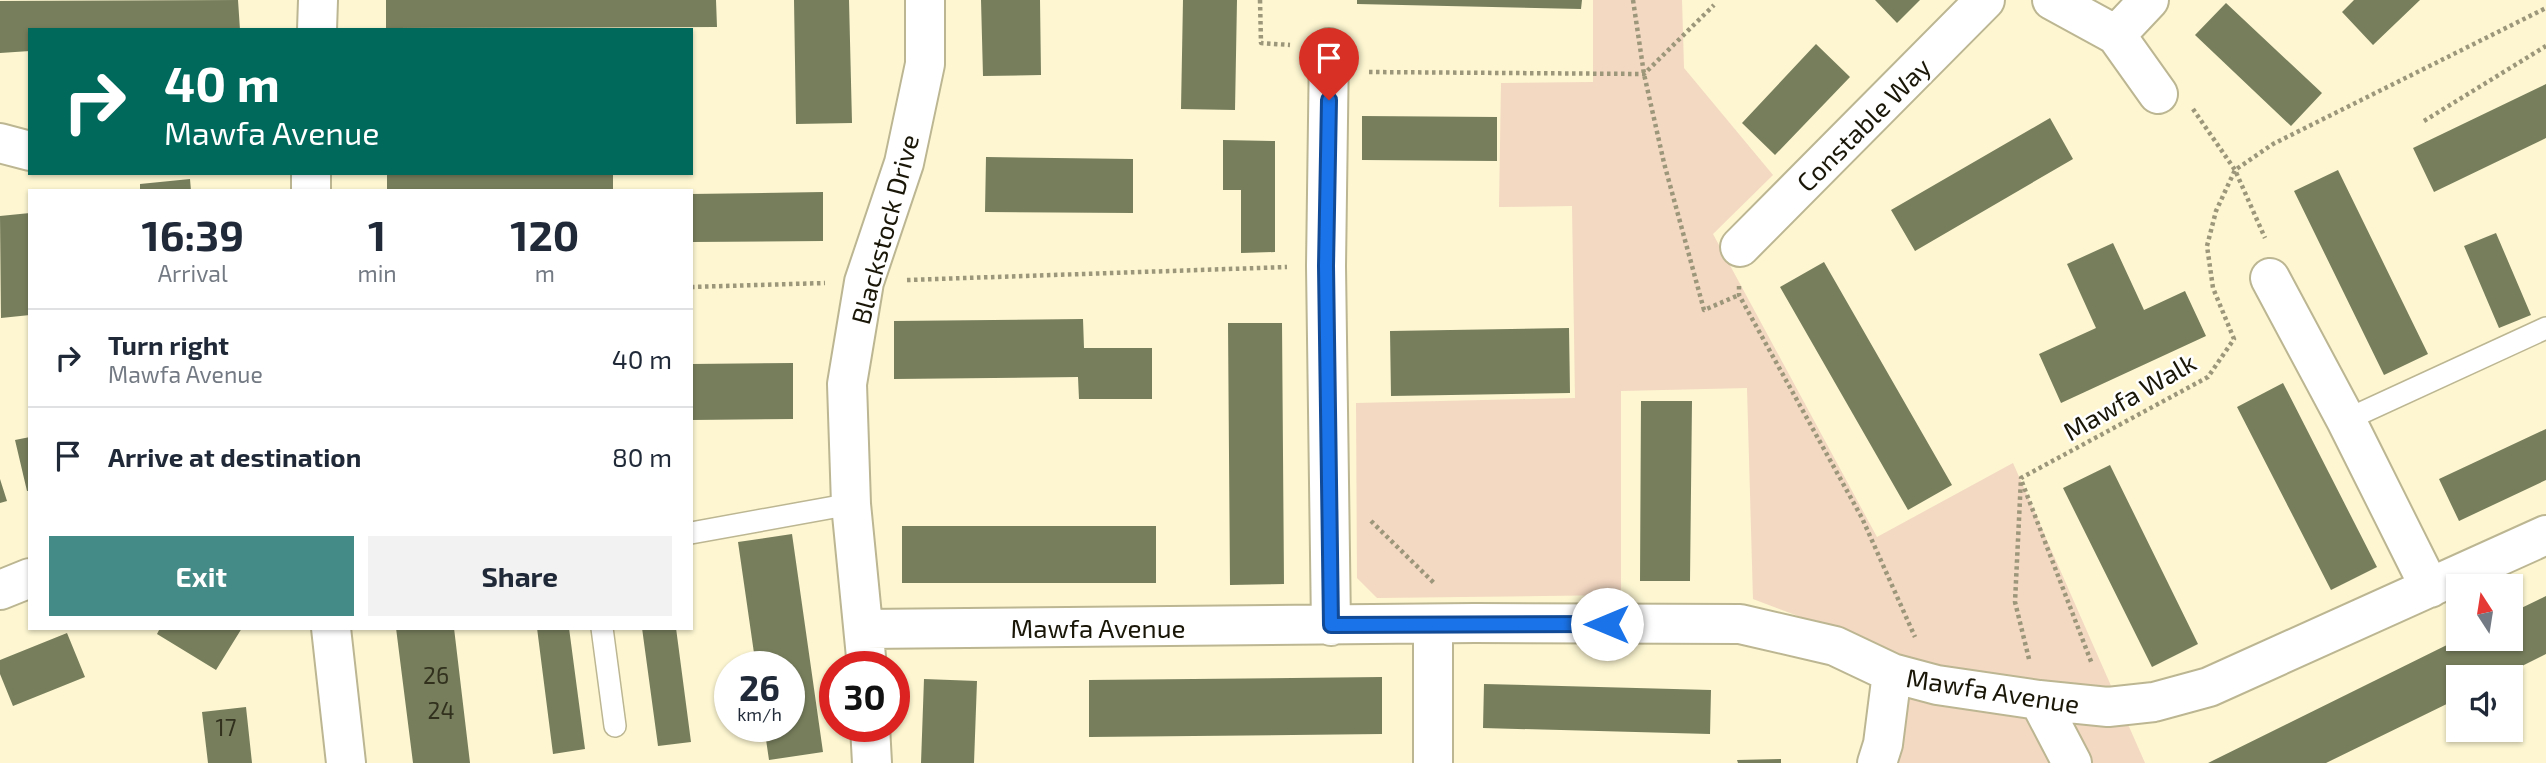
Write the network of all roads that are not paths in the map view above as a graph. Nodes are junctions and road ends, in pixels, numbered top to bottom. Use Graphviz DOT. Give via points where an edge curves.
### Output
graph roads {
  1 [pos="318,0"];
  2 [pos="925,0"];
  3 [pos="1985,0"];
  4 [pos="2052,0"];
  5 [pos="2150,0"];
  6 [pos="317,28"];
  7 [pos="2116,35"];
  8 [pos="1329,60"];
  9 [pos="2158,94"];
  10 [pos="0,143"];
  11 [pos="28,150"];
  12 [pos="1740,247"];
  13 [pos="2270,278"];
  14 [pos="2546,328"];
  15 [pos="2346,420"];
  16 [pos="851,504"];
  17 [pos="693,533"];
  18 [pos="2546,535"];
  19 [pos="28,579"];
  20 [pos="2430,588"];
  21 [pos="0,590"];
  22 [pos="1433,624"];
  23 [pos="1331,625"];
  24 [pos="865,629"];
  25 [pos="331,630"];
  26 [pos="602,630"];
  27 [pos="866,651"];
  28 [pos="1892,673"];
  29 [pos="2039,701"];
  30 [pos="615,726"];
  31 [pos="871,742"];
  32 [pos="346,763"];
  33 [pos="872,763"];
  34 [pos="1433,763"];
  35 [pos="1877,763"];
  36 [pos="2072,763"];
  1 -- 6 [label="street"];
  2 -- 16 [label="street, Blackstock Drive" via="925,64 904,163 864,282 847,384"];
  3 -- 12 [label="street, Constable Way"];
  4 -- 7 [label="street"];
  5 -- 7 [label="street"];
  7 -- 9 [label="street"];
  8 -- 23 [label="street" via="1326,266"];
  10 -- 11 [label="street"];
  13 -- 15 [label="street"];
  14 -- 15 [label="lane"];
  15 -- 20 [label="street"];
  16 -- 17 [label="lane"];
  16 -- 24 [label="street, Blackstock Drive"];
  18 -- 20 [label="street, Mawfa Avenue"];
  19 -- 21 [label="street"];
  20 -- 29 [label="street, Mawfa Avenue" via="2209,687 2154,702 2108,707"];
  22 -- 23 [label="street, Mawfa Avenue"];
  22 -- 28 [label="street, Mawfa Avenue" via="1740,624 1835,646"];
  22 -- 34 [label="street"];
  23 -- 24 [label="street, Mawfa Avenue"];
  24 -- 27 [label="street, Blackstock Drive"];
  25 -- 32 [label="street"];
  26 -- 30 [label="lane"];
  28 -- 29 [label="street, Mawfa Avenue"];
  28 -- 35 [label="street"];
  29 -- 36 [label="street"];
  31 -- 33 [label="street"];
}
